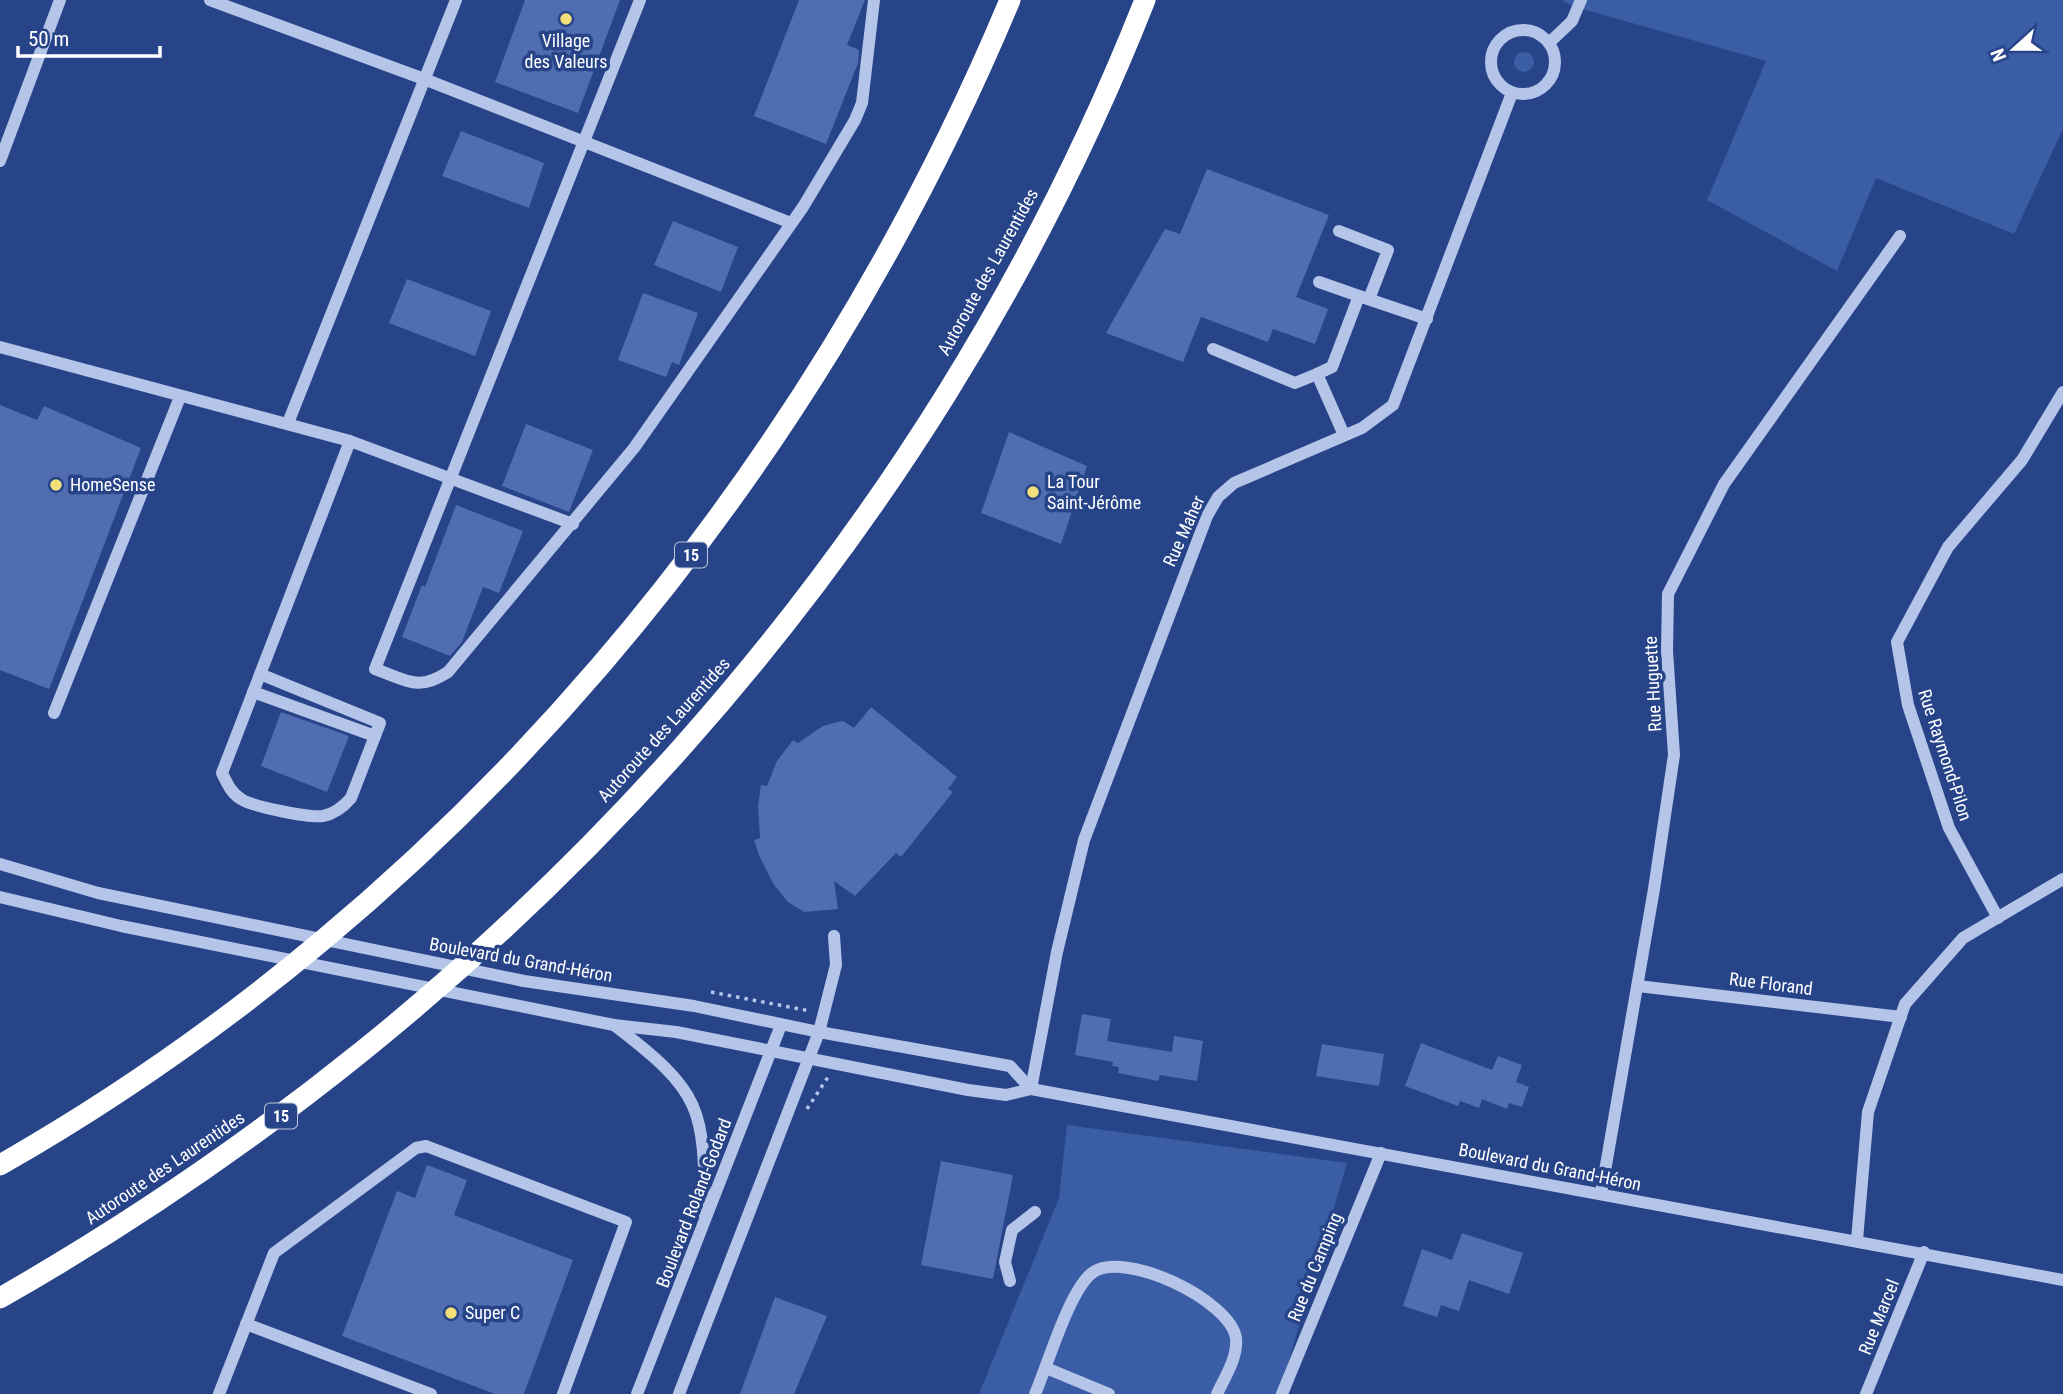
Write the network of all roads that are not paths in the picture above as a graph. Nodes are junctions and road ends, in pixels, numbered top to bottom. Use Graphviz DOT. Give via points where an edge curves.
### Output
graph roads {
  1 [pos="60,0"];
  2 [pos="209,0"];
  3 [pos="456,0"];
  4 [pos="640,0"];
  5 [pos="874,0"];
  6 [pos="1010,0"];
  7 [pos="1145,0"];
  8 [pos="1581,0"];
  9 [pos="1549,43"];
  10 [pos="424,79"];
  11 [pos="1512,93"];
  12 [pos="584,142"];
  13 [pos="0,161"];
  14 [pos="791,223"];
  15 [pos="1339,231"];
  16 [pos="1900,236"];
  17 [pos="1319,282"];
  18 [pos="1364,298"];
  19 [pos="1427,319"];
  20 [pos="0,347"];
  21 [pos="1213,349"];
  22 [pos="1317,374"];
  23 [pos="2063,392"];
  24 [pos="180,397"];
  25 [pos="288,423"];
  26 [pos="1344,435"];
  27 [pos="350,441"];
  28 [pos="451,478"];
  29 [pos="573,524"];
  30 [pos="260,674"];
  31 [pos="253,692"];
  32 [pos="54,713"];
  33 [pos="375,736"];
  34 [pos="0,864"];
  35 [pos="2063,879"];
  36 [pos="0,897"];
  37 [pos="1998,918"];
  38 [pos="834,936"];
  39 [pos="1637,986"];
  40 [pos="1900,1017"];
  41 [pos="614,1025"];
  42 [pos="781,1025"];
  43 [pos="819,1032"];
  44 [pos="772,1052"];
  45 [pos="809,1060"];
  46 [pos="1031,1089"];
  47 [pos="1381,1153"];
  48 [pos="0,1165"];
  49 [pos="1601,1194"];
  50 [pos="1035,1212"];
  51 [pos="705,1223"];
  52 [pos="1857,1240"];
  53 [pos="1924,1252"];
  54 [pos="54,1267"];
  55 [pos="2063,1279"];
  56 [pos="1010,1281"];
  57 [pos="0,1298"];
  58 [pos="0,1311"];
  59 [pos="246,1324"];
  60 [pos="1046,1368"];
  61 [pos="219,1394"];
  62 [pos="431,1394"];
  63 [pos="563,1394"];
  64 [pos="637,1394"];
  65 [pos="679,1394"];
  66 [pos="1035,1394"];
  67 [pos="1109,1394"];
  68 [pos="1217,1394"];
  69 [pos="1282,1394"];
  70 [pos="1866,1394"];
  1 -- 13 [label="street"];
  2 -- 10 [label="street"];
  3 -- 10 [label="street"];
  4 -- 12 [label="street"];
  5 -- 14 [label="street" via="862,103"];
  6 -- 48 [label="highway, 15" via="929,180 844,332 723,512 579,689 423,850 310,948 192,1039"];
  7 -- 54 [label="highway, Autoroute des Laurentides / 15" via="1055,199 947,392 824,575 712,713 559,877 417,1007 243,1144"];
  8 -- 9 [label="street" via="1572,21"];
  9 -- 11 [label="street" via="1556,63 1548,84 1532,93"];
  9 -- 11 [label="street" via="1538,33 1524,30 1506,34 1496,44 1492,71"];
  10 -- 12 [label="street"];
  10 -- 25 [label="street"];
  11 -- 19 [label="street, Rue Maher"];
  12 -- 14 [label="street"];
  12 -- 28 [label="street"];
  14 -- 29 [label="street" via="649,428"];
  15 -- 18 [label="street" via="1388,250"];
  16 -- 39 [label="street, Rue Huguette" via="1724,484 1668,594 1674,755"];
  17 -- 18 [label="street"];
  18 -- 19 [label="street"];
  18 -- 22 [label="street" via="1332,367"];
  19 -- 26 [label="street, Rue Maher" via="1393,405 1375,421"];
  20 -- 24 [label="street"];
  21 -- 22 [label="street" via="1295,383"];
  22 -- 26 [label="street"];
  23 -- 37 [label="street, Rue Raymond-Pilon" via="2022,460 1948,547 1896,642 1908,705 1949,828"];
  24 -- 25 [label="street"];
  24 -- 32 [label="street"];
  25 -- 27 [label="street"];
  26 -- 46 [label="street, Rue Maher" via="1234,483 1218,497 1207,516 1084,841"];
  27 -- 28 [label="street"];
  27 -- 30 [label="street"];
  28 -- 29 [label="street"];
  28 -- 29 [label="street" via="375,669 418,685 448,672"];
  30 -- 31 [label="street"];
  30 -- 33 [label="street" via="380,723"];
  31 -- 33 [label="street"];
  31 -- 33 [label="street" via="222,773 228,787 251,804 322,816 344,806"];
  34 -- 42 [label="street, Boulevard du Grand-Héron" via="82,889 260,927 524,981 694,1006"];
  35 -- 37 [label="street"];
  36 -- 41 [label="street, Boulevard du Grand-Héron"];
  37 -- 40 [label="street" via="1963,938 1905,1004"];
  38 -- 43 [label="street" via="836,965"];
  39 -- 40 [label="street, Rue Florand"];
  39 -- 49 [label="street, Rue Huguette"];
  40 -- 52 [label="street" via="1868,1112"];
  41 -- 44 [label="street, Boulevard du Grand-Héron" via="676,1032"];
  41 -- 51 [label="street" via="661,1061 693,1103 703,1139"];
  42 -- 43 [label="street, Boulevard du Grand-Héron"];
  42 -- 44 [label="street, Boulevard Roland-Godard"];
  43 -- 45 [label="street"];
  43 -- 46 [label="street, Boulevard du Grand-Héron" via="1010,1066"];
  44 -- 45 [label="street, Boulevard du Grand-Héron"];
  44 -- 51 [label="street, Boulevard Roland-Godard"];
  45 -- 46 [label="street, Boulevard du Grand-Héron" via="1006,1095"];
  45 -- 65 [label="street"];
  46 -- 47 [label="street, Boulevard du Grand-Héron"];
  47 -- 49 [label="street, Boulevard du Grand-Héron"];
  47 -- 69 [label="street, Rue du Camping"];
  49 -- 52 [label="street, Boulevard du Grand-Héron"];
  50 -- 56 [label="street" via="1012,1230 1005,1262"];
  51 -- 64 [label="street, Boulevard Roland-Godard"];
  52 -- 53 [label="street, Boulevard du Grand-Héron"];
  53 -- 55 [label="street, Boulevard du Grand-Héron"];
  53 -- 70 [label="street, Rue Marcel"];
  54 -- 57 [label="highway, Autoroute des Laurentides / 15"];
  54 -- 58 [label="highway"];
  59 -- 61 [label="street"];
  59 -- 62 [label="street"];
  59 -- 63 [label="street" via="274,1252 416,1148 426,1146 626,1222"];
  60 -- 66 [label="street"];
  60 -- 67 [label="street"];
  60 -- 68 [label="street" via="1077,1291 1093,1272 1132,1266 1203,1297 1229,1320 1236,1338 1234,1355"];
}
